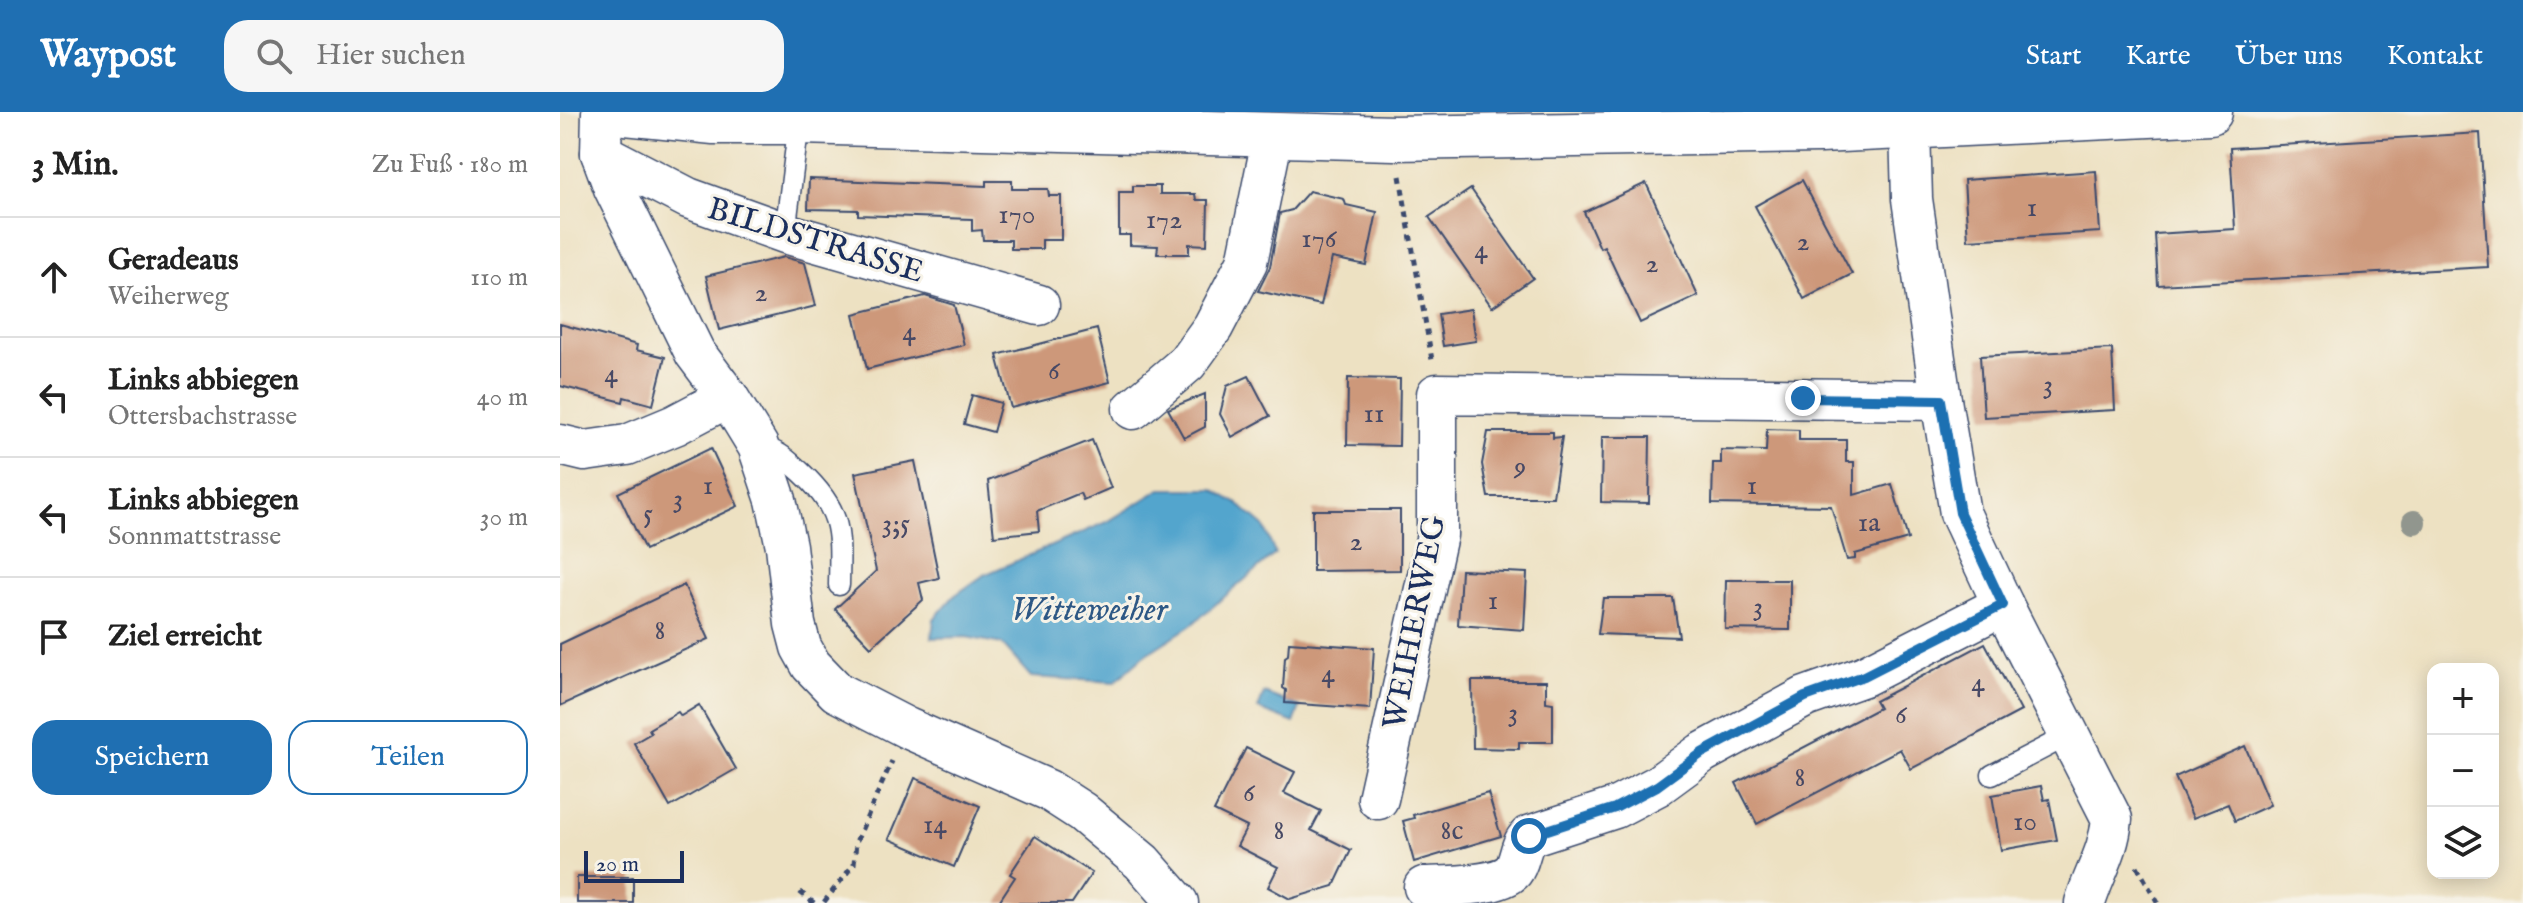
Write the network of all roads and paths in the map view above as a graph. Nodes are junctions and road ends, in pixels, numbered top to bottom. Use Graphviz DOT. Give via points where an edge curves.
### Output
graph roads {
  1 [pos="602,112"];
  2 [pos="616,112"];
  3 [pos="2210,112"];
  4 [pos="1865,121"];
  5 [pos="799,122"];
  6 [pos="1910,128"];
  7 [pos="1273,135"];
  8 [pos="601,153"];
  9 [pos="1400,175"];
  10 [pos="785,233"];
  11 [pos="1039,305"];
  12 [pos="1437,394"];
  13 [pos="728,397"];
  14 [pos="1941,400"];
  15 [pos="1133,409"];
  16 [pos="560,445"];
  17 [pos="758,446"];
  18 [pos="839,585"];
  19 [pos="2003,605"];
  20 [pos="2069,735"];
  21 [pos="889,768"];
  22 [pos="1992,775"];
  23 [pos="1378,799"];
  24 [pos="1424,887"];
  25 [pos="800,892"];
  26 [pos="814,903"];
  27 [pos="824,903"];
  28 [pos="1178,903"];
  29 [pos="2085,903"];
  1 -- 8 [label="street"];
  2 -- 5 [label="main road" via="714,122"];
  3 -- 6 [label="main road"];
  4 -- 6 [label="main road"];
  4 -- 7 [label="main road" via="1394,138"];
  5 -- 7 [label="main road"];
  5 -- 10 [label="lane"];
  6 -- 14 [label="street" via="1912,199"];
  7 -- 15 [label="street" via="1247,262 1187,363"];
  8 -- 10 [label="street, BILDSTRASSE" via="688,198"];
  8 -- 13 [label="street" via="695,353"];
  9 -- 12 [label="path"];
  10 -- 11 [label="street, BILDSTRASSE"];
  12 -- 14 [label="street"];
  12 -- 23 [label="street, WEIHERWEG" via="1437,535"];
  13 -- 16 [label="street" via="627,445 585,451"];
  13 -- 17 [label="street"];
  14 -- 19 [label="street" via="1960,513"];
  17 -- 18 [label="lane" via="778,452 828,500 840,542"];
  17 -- 28 [label="street" via="786,546 795,624 816,671 837,692 907,728 1048,790 1142,862"];
  19 -- 20 [label="street"];
  19 -- 24 [label="street" via="1864,676 1805,697 1615,808 1529,836 1505,876"];
  20 -- 22 [label="lane"];
  20 -- 29 [label="street" via="2112,819 2109,843"];
  21 -- 27 [label="path" via="856,842 854,864"];
  25 -- 26 [label="path"];
}
